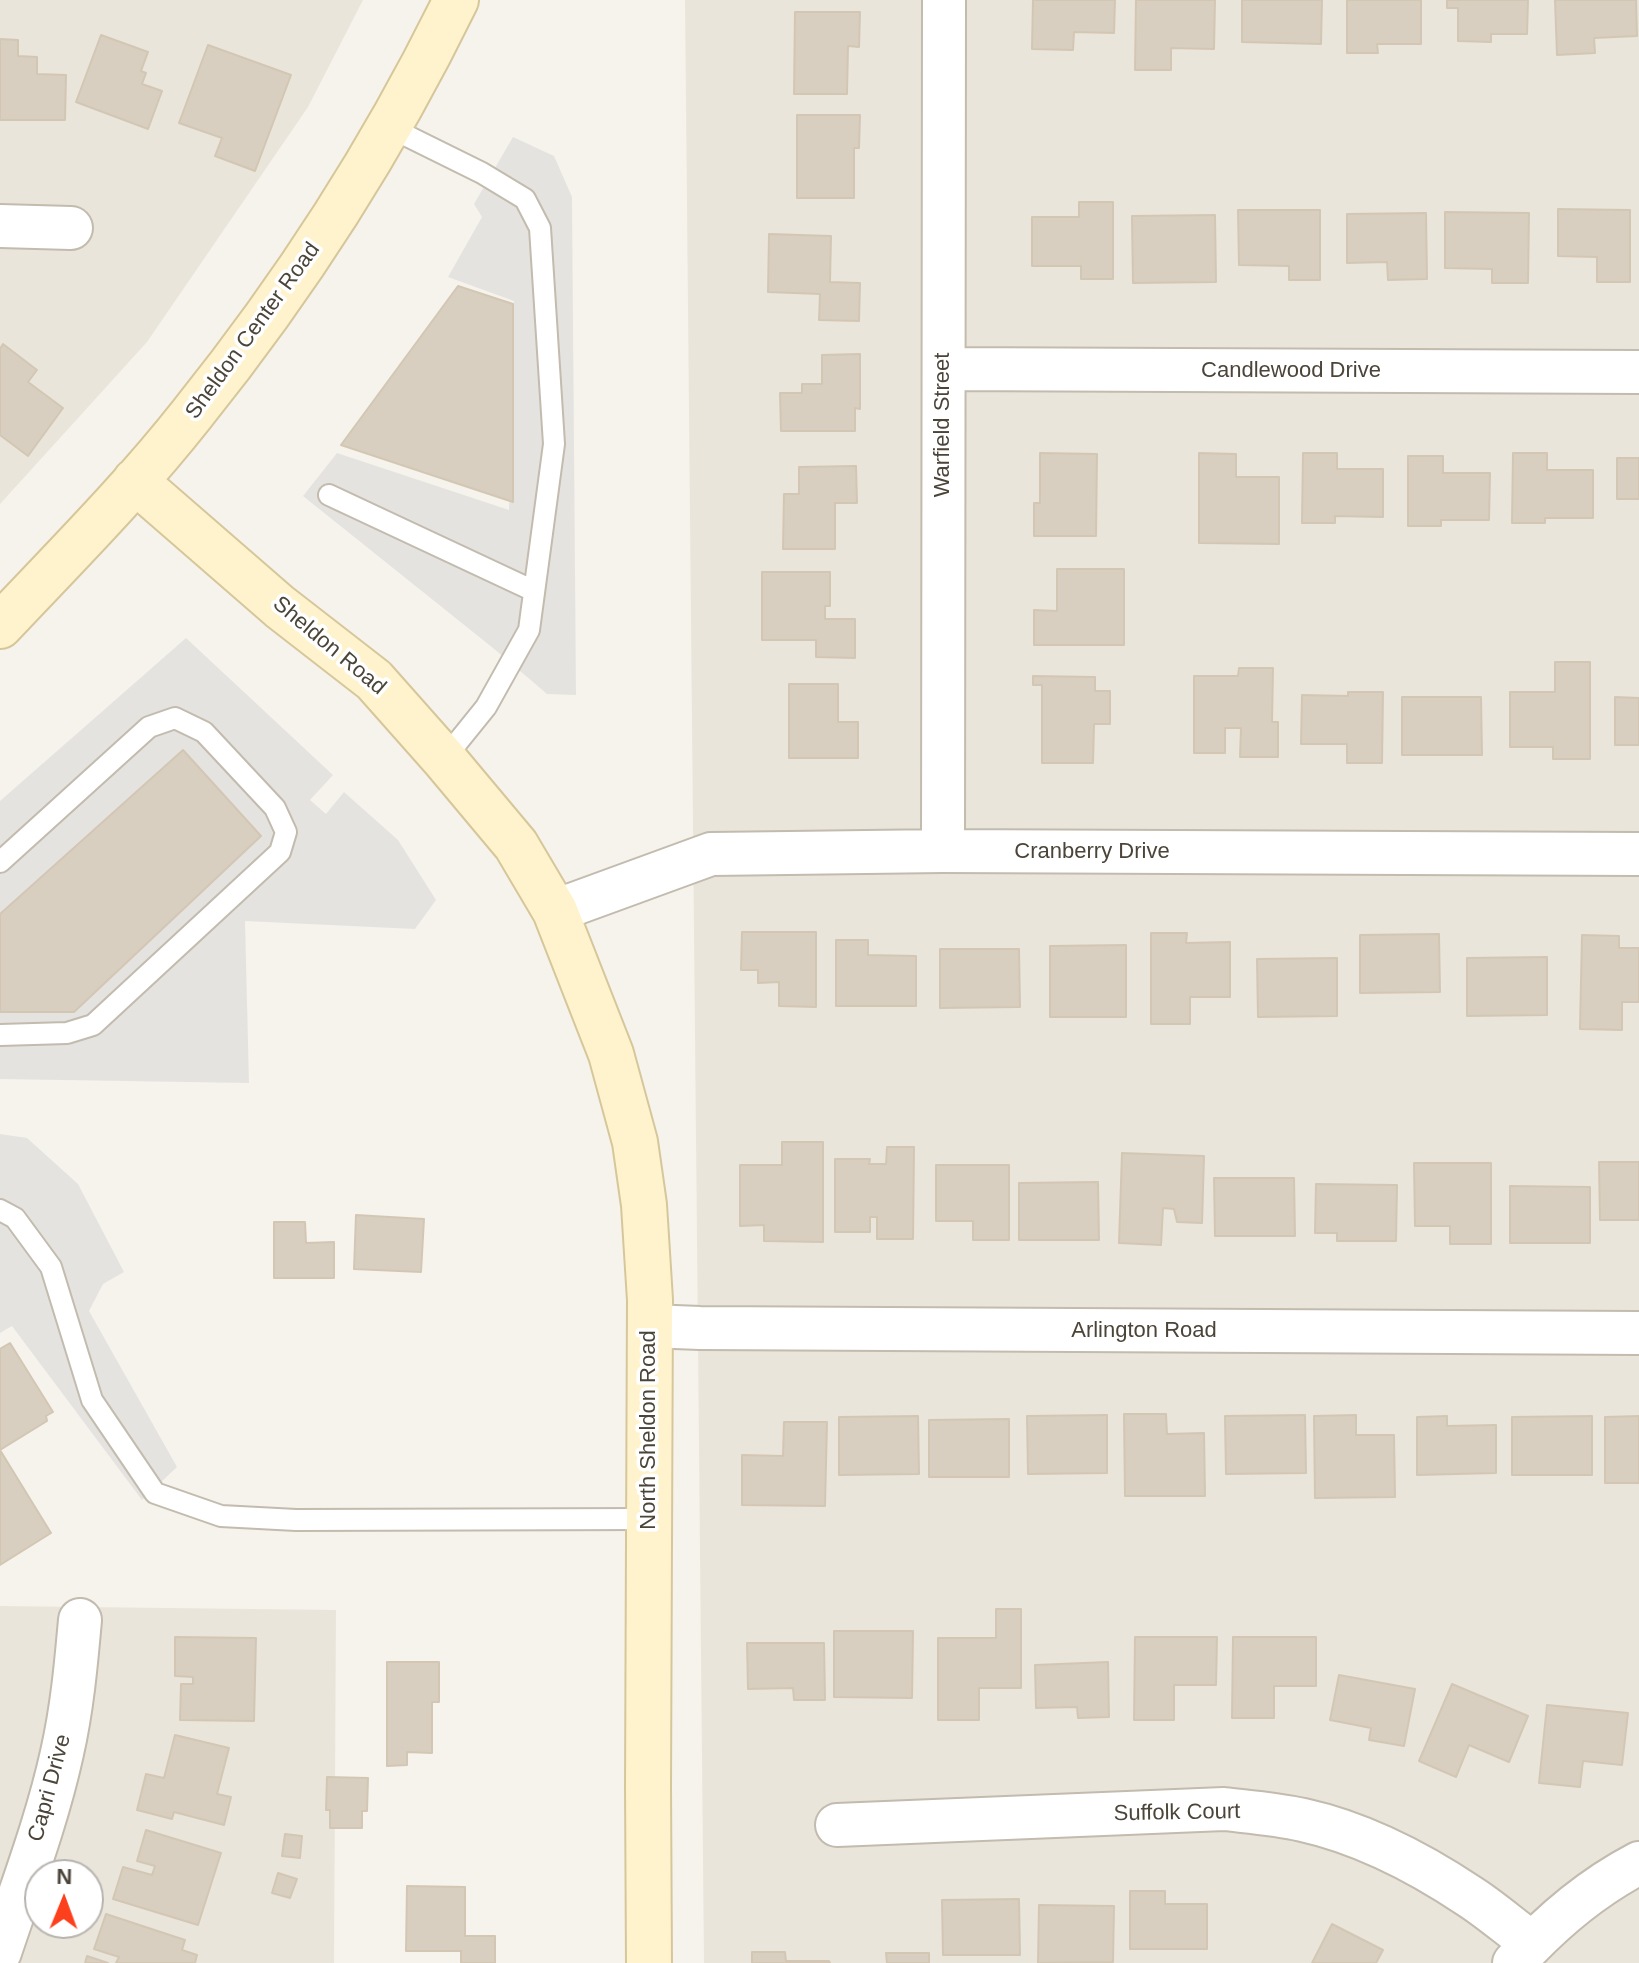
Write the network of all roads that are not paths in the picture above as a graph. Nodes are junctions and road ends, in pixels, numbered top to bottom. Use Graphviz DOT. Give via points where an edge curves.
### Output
graph roads {
  1 [pos="456,0"];
  2 [pos="944,0"];
  3 [pos="389,127"];
  4 [pos="0,226"];
  5 [pos="71,228"];
  6 [pos="944,369"];
  7 [pos="1639,372"];
  8 [pos="135,481"];
  9 [pos="329,495"];
  10 [pos="534,591"];
  11 [pos="0,626"];
  12 [pos="444,759"];
  13 [pos="943,851"];
  14 [pos="1639,854"];
  15 [pos="0,862"];
  16 [pos="555,911"];
  17 [pos="0,1035"];
  18 [pos="5,1219"];
  19 [pos="649,1326"];
  20 [pos="1639,1333"];
  21 [pos="649,1519"];
  22 [pos="80,1620"];
  23 [pos="837,1825"];
  24 [pos="1639,1863"];
  25 [pos="12,1878"];
  26 [pos="0,1952"];
  27 [pos="1523,1953"];
  28 [pos="649,1963"];
  1 -- 3 [label="street, Sheldon Center Road"];
  2 -- 6 [label="street, Warfield Street"];
  3 -- 8 [label="street, Sheldon Center Road" via="287,287"];
  3 -- 10 [label="lane" via="525,199 540,228 554,444"];
  4 -- 5 [label="street"];
  6 -- 7 [label="street, Candlewood Drive"];
  6 -- 13 [label="street, Warfield Street"];
  8 -- 11 [label="street, Sheldon Center Road"];
  8 -- 12 [label="street, Sheldon Road" via="280,607 374,680"];
  9 -- 10 [label="lane"];
  10 -- 12 [label="lane" via="529,630 486,707"];
  12 -- 16 [label="street, Sheldon Road" via="516,845"];
  13 -- 14 [label="street, Cranberry Drive"];
  13 -- 16 [label="street, Cranberry Drive" via="711,854"];
  15 -- 17 [label="lane" via="149,727 175,718 204,732 275,808 286,832 280,852 93,1025 67,1033"];
  16 -- 19 [label="street, North Sheldon Road" via="611,1054 635,1142 644,1205"];
  18 -- 21 [label="lane" via="51,1267 92,1400 155,1493 221,1516 249,1518"];
  19 -- 20 [label="street, Arlington Road"];
  19 -- 21 [label="street, North Sheldon Road"];
  21 -- 28 [label="street, North Sheldon Road"];
  22 -- 25 [label="street, Capri Drive" via="62,1753 42,1826"];
  23 -- 27 [label="street, Suffolk Court" via="1224,1809 1303,1820 1409,1860 1470,1896"];
  24 -- 27 [label="street" via="1583,1900"];
  25 -- 26 [label="street, Capri Drive"];
}
